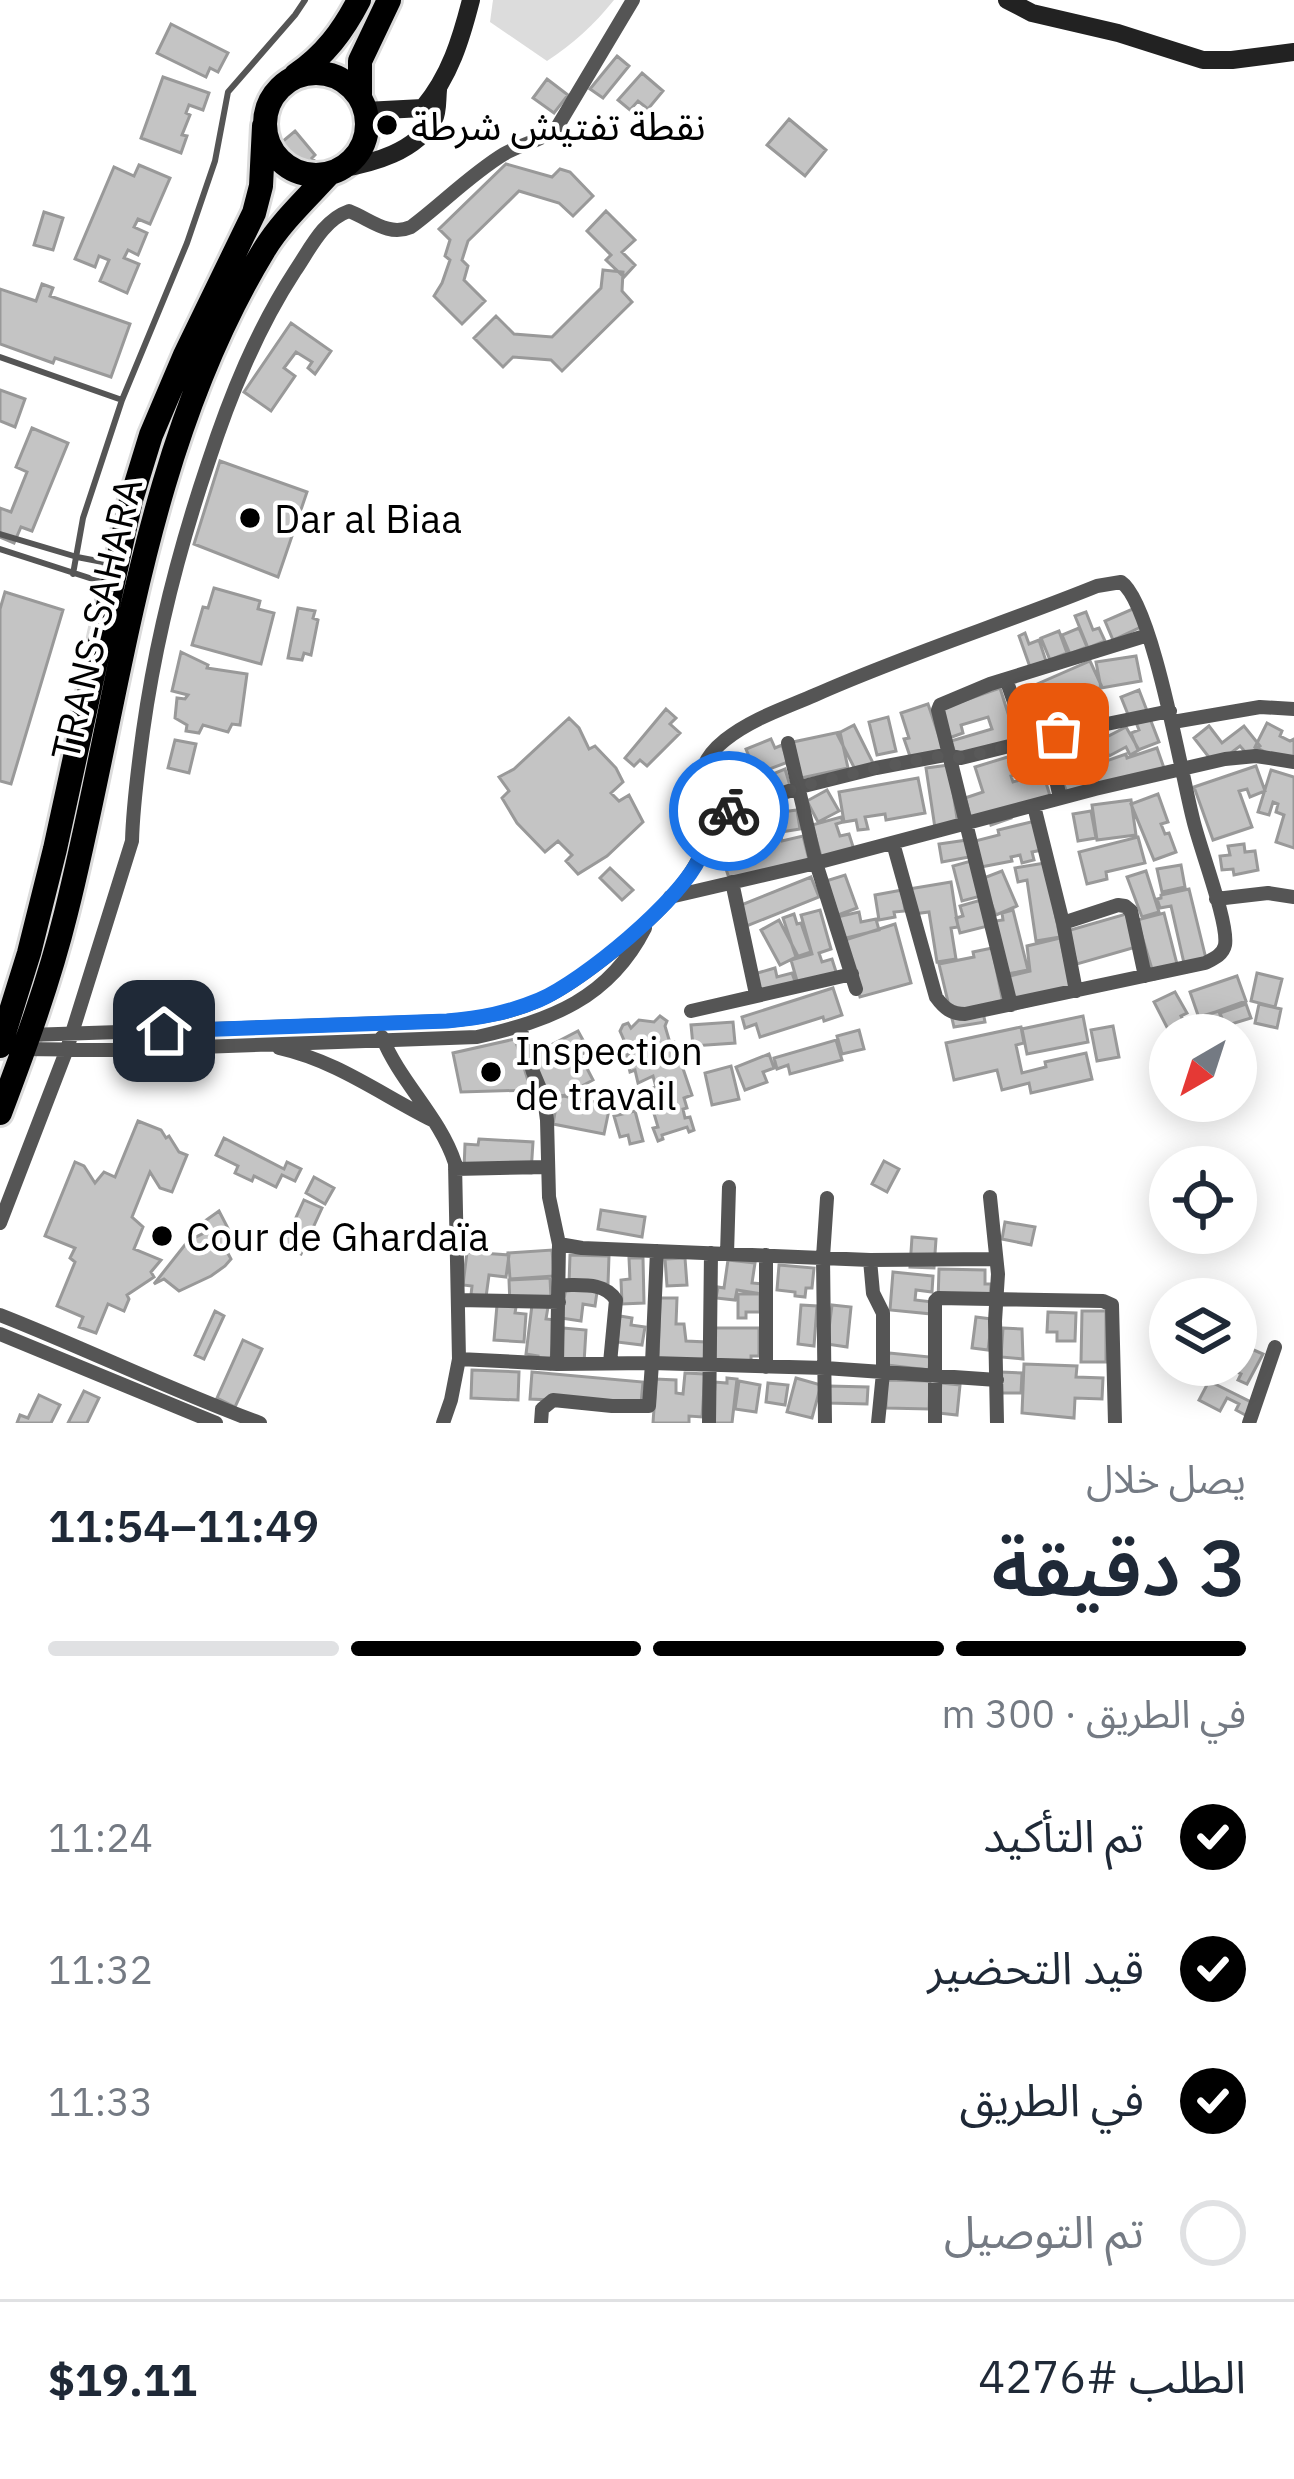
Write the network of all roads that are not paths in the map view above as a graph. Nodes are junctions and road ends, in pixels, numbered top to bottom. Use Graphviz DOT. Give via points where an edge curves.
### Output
graph roads {
  1 [pos="305,0"];
  2 [pos="359,0"];
  3 [pos="389,0"];
  4 [pos="470,0"];
  5 [pos="633,0"];
  6 [pos="1006,0"];
  7 [pos="1294,52"];
  8 [pos="286,82"];
  9 [pos="438,90"];
  10 [pos="363,104"];
  11 [pos="264,126"];
  12 [pos="335,171"];
  13 [pos="0,357"];
  14 [pos="122,400"];
  15 [pos="0,533"];
  16 [pos="22,541"];
  17 [pos="0,549"];
  18 [pos="18,555"];
  19 [pos="77,556"];
  20 [pos="74,574"];
  21 [pos="126,579"];
  22 [pos="1148,635"];
  23 [pos="1006,679"];
  24 [pos="1294,710"];
  25 [pos="1172,717"];
  26 [pos="1047,739"];
  27 [pos="1028,742"];
  28 [pos="788,743"];
  29 [pos="952,757"];
  30 [pos="1294,762"];
  31 [pos="1182,770"];
  32 [pos="797,788"];
  33 [pos="1060,799"];
  34 [pos="1034,806"];
  35 [pos="703,820"];
  36 [pos="966,824"];
  37 [pos="893,844"];
  38 [pos="816,863"];
  39 [pos="732,882"];
  40 [pos="670,897"];
  41 [pos="1294,897"];
  42 [pos="1216,899"];
  43 [pos="647,923"];
  44 [pos="1064,923"];
  45 [pos="1145,976"];
  46 [pos="1076,991"];
  47 [pos="756,994"];
  48 [pos="1011,1005"];
  49 [pos="691,1011"];
  50 [pos="378,1022"];
  51 [pos="520,1027"];
  52 [pos="72,1032"];
  53 [pos="383,1041"];
  54 [pos="12,1042"];
  55 [pos="257,1043"];
  56 [pos="67,1048"];
  57 [pos="0,1113"];
  58 [pos="433,1121"];
  59 [pos="548,1167"];
  60 [pos="455,1169"];
  61 [pos="729,1187"];
  62 [pos="990,1197"];
  63 [pos="827,1198"];
  64 [pos="0,1223"];
  65 [pos="559,1244"];
  66 [pos="657,1251"];
  67 [pos="711,1253"];
  68 [pos="728,1254"];
  69 [pos="766,1256"];
  70 [pos="823,1257"];
  71 [pos="996,1259"];
  72 [pos="870,1260"];
  73 [pos="559,1294"];
  74 [pos="458,1300"];
  75 [pos="997,1300"];
  76 [pos="0,1315"];
  77 [pos="45,1333"];
  78 [pos="0,1334"];
  79 [pos="1275,1347"];
  80 [pos="38,1350"];
  81 [pos="459,1359"];
  82 [pos="610,1363"];
  83 [pos="652,1363"];
  84 [pos="557,1364"];
  85 [pos="710,1365"];
  86 [pos="766,1367"];
  87 [pos="825,1368"];
  88 [pos="883,1373"];
  89 [pos="935,1377"];
  90 [pos="997,1380"];
  91 [pos="172,1397"];
  92 [pos="612,1406"];
  93 [pos="649,1406"];
  94 [pos="220,1418"];
  95 [pos="260,1423"];
  96 [pos="443,1423"];
  97 [pos="541,1423"];
  98 [pos="611,1423"];
  99 [pos="649,1423"];
  100 [pos="709,1423"];
  101 [pos="825,1423"];
  102 [pos="878,1423"];
  103 [pos="935,1423"];
  104 [pos="997,1423"];
  105 [pos="1114,1423"];
  106 [pos="1249,1423"];
  1 -- 14 [label="lane" via="228,92 208,182"];
  2 -- 8 [label="highway" via="334,41"];
  3 -- 10 [label="highway" via="360,61"];
  4 -- 9 [label="main road"];
  5 -- 52 [label="street" via="556,129 500,156 400,232 341,214 319,235 260,333 220,427 171,583 132,841"];
  6 -- 7 [label="main road" via="1203,60"];
  8 -- 10 [label="highway" via="334,76"];
  8 -- 11 [label="highway"];
  9 -- 10 [label="main road" via="423,108"];
  9 -- 12 [label="main road" via="436,118 418,136 382,160"];
  10 -- 12 [label="highway" via="365,139"];
  11 -- 12 [label="highway" via="286,165 314,176"];
  11 -- 21 [label="highway, TRANS-SAHARA" via="254,213 151,435 131,500"];
  12 -- 21 [label="highway, TRANS-SAHARA" via="265,249 200,380"];
  13 -- 14 [label="lane"];
  14 -- 19 [label="lane"];
  15 -- 16 [label="lane"];
  16 -- 18 [label="lane"];
  16 -- 19 [label="lane"];
  17 -- 18 [label="lane"];
  18 -- 20 [label="lane"];
  19 -- 20 [label="lane"];
  19 -- 21 [label="lane"];
  20 -- 21 [label="lane"];
  21 -- 54 [label="highway, TRANS-SAHARA"];
  22 -- 23 [label="street"];
  22 -- 25 [label="street"];
  22 -- 35 [label="street" via="1130,587 1116,582 893,661 723,742 700,772"];
  23 -- 27 [label="street"];
  23 -- 29 [label="street" via="940,705"];
  24 -- 25 [label="street"];
  25 -- 26 [label="street"];
  25 -- 31 [label="street"];
  26 -- 27 [label="street"];
  26 -- 33 [label="street"];
  27 -- 29 [label="street"];
  28 -- 32 [label="street"];
  29 -- 32 [label="street"];
  29 -- 36 [label="street"];
  30 -- 31 [label="street" via="1244,756"];
  31 -- 33 [label="street"];
  31 -- 42 [label="street"];
  32 -- 35 [label="street"];
  32 -- 38 [label="street"];
  33 -- 34 [label="street"];
  34 -- 36 [label="street"];
  34 -- 44 [label="street"];
  35 -- 40 [label="street" via="700,856"];
  36 -- 37 [label="street"];
  36 -- 48 [label="street"];
  37 -- 38 [label="street"];
  37 -- 48 [label="street" via="942,1006 965,1014"];
  38 -- 39 [label="street"];
  38 -- 47 [label="street" via="854,981"];
  39 -- 40 [label="street"];
  39 -- 47 [label="street"];
  40 -- 43 [label="street"];
  41 -- 42 [label="street"];
  42 -- 45 [label="street" via="1225,943 1219,955"];
  43 -- 50 [label="street" via="573,981 510,1012"];
  43 -- 51 [label="street" via="616,973"];
  44 -- 45 [label="street" via="1125,906"];
  44 -- 46 [label="street"];
  45 -- 46 [label="street"];
  46 -- 48 [label="street"];
  47 -- 49 [label="street"];
  50 -- 52 [label="street"];
  50 -- 53 [label="street"];
  51 -- 53 [label="street"];
  51 -- 59 [label="street" via="544,1098"];
  52 -- 54 [label="street"];
  52 -- 56 [label="street"];
  53 -- 55 [label="street"];
  53 -- 58 [label="street"];
  54 -- 56 [label="street"];
  54 -- 57 [label="highway, TRANS-SAHARA"];
  55 -- 56 [label="street"];
  55 -- 58 [label="street" via="358,1076"];
  56 -- 64 [label="street"];
  58 -- 60 [label="street"];
  59 -- 60 [label="street"];
  59 -- 65 [label="street"];
  60 -- 74 [label="street"];
  61 -- 68 [label="street"];
  62 -- 71 [label="street"];
  63 -- 70 [label="street"];
  65 -- 66 [label="street"];
  65 -- 73 [label="street"];
  66 -- 67 [label="street"];
  66 -- 83 [label="street"];
  67 -- 68 [label="street"];
  67 -- 85 [label="street"];
  68 -- 69 [label="street"];
  69 -- 70 [label="street"];
  69 -- 86 [label="street"];
  70 -- 72 [label="street"];
  70 -- 87 [label="street"];
  71 -- 72 [label="street"];
  71 -- 75 [label="street"];
  72 -- 88 [label="street" via="883,1313"];
  73 -- 74 [label="street"];
  73 -- 82 [label="street" via="611,1292"];
  73 -- 84 [label="street"];
  74 -- 81 [label="street"];
  75 -- 89 [label="street" via="936,1299"];
  75 -- 90 [label="street"];
  75 -- 105 [label="street" via="1112,1305"];
  76 -- 77 [label="street"];
  77 -- 80 [label="street"];
  77 -- 91 [label="street"];
  78 -- 80 [label="street"];
  79 -- 106 [label="street"];
  80 -- 91 [label="street"];
  81 -- 84 [label="street"];
  81 -- 96 [label="street"];
  82 -- 83 [label="street"];
  82 -- 84 [label="street"];
  83 -- 85 [label="street"];
  83 -- 93 [label="street"];
  85 -- 86 [label="street"];
  85 -- 100 [label="street"];
  86 -- 87 [label="street"];
  87 -- 88 [label="street"];
  87 -- 101 [label="street"];
  88 -- 89 [label="street"];
  88 -- 102 [label="street"];
  89 -- 90 [label="street"];
  89 -- 103 [label="street"];
  90 -- 104 [label="street"];
  91 -- 94 [label="street"];
  92 -- 93 [label="street"];
  92 -- 97 [label="street" via="553,1400"];
  92 -- 98 [label="street"];
  93 -- 99 [label="street"];
  94 -- 95 [label="street"];
}
